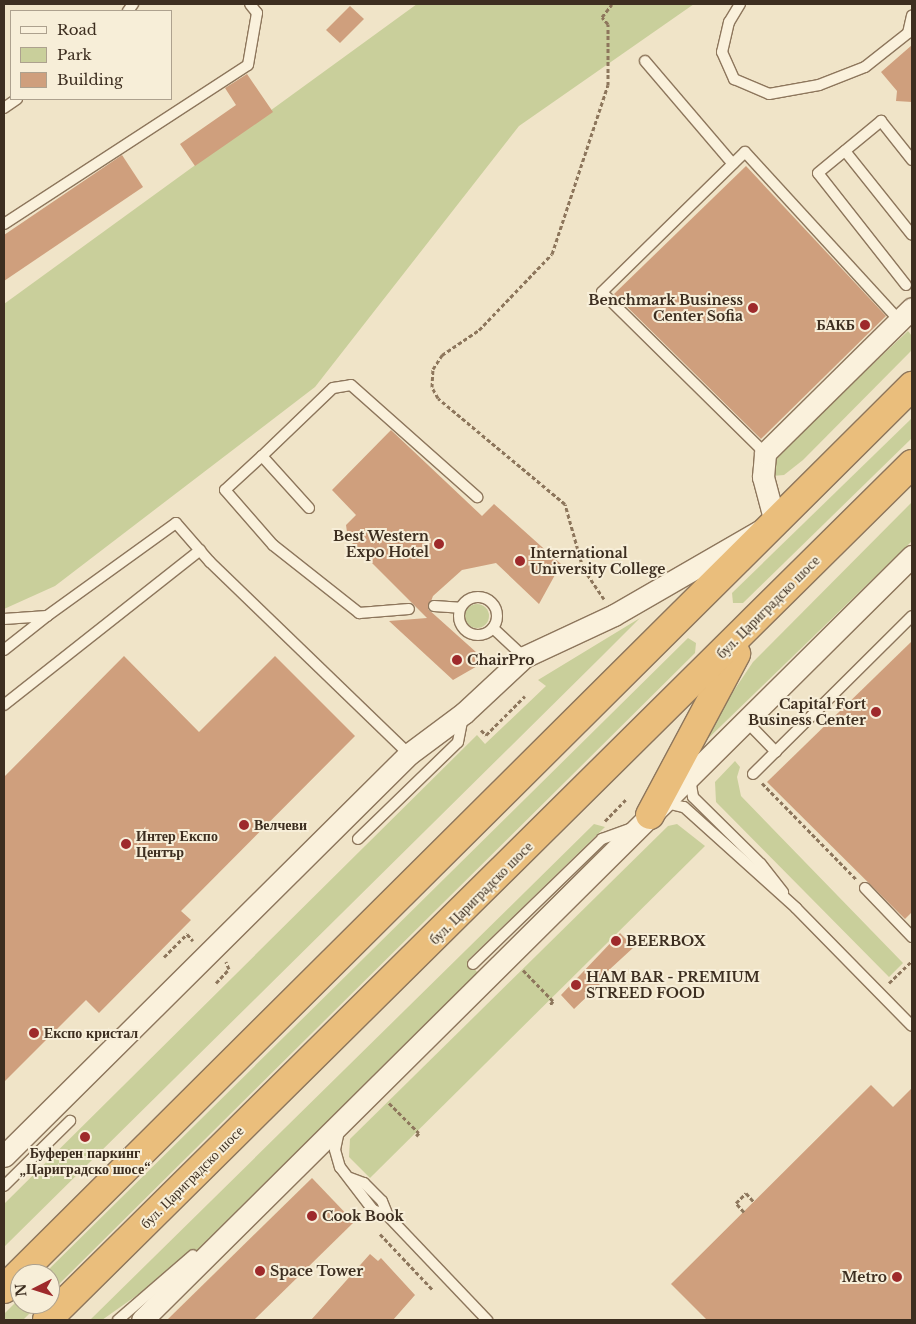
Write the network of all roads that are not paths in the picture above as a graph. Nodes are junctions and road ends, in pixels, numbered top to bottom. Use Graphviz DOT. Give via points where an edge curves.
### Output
graph roads {
  1 [pos="250,4"];
  2 [pos="740,4"];
  3 [pos="912,15"];
  4 [pos="645,61"];
  5 [pos="16,100"];
  6 [pos="4,108"];
  7 [pos="844,151"];
  8 [pos="912,160"];
  9 [pos="733,164"];
  10 [pos="4,224"];
  11 [pos="912,235"];
  12 [pos="906,285"];
  13 [pos="906,314"];
  14 [pos="912,386"];
  15 [pos="765,453"];
  16 [pos="262,456"];
  17 [pos="912,464"];
  18 [pos="477,497"];
  19 [pos="309,508"];
  20 [pos="775,522"];
  21 [pos="200,550"];
  22 [pos="912,556"];
  23 [pos="434,606"];
  24 [pos="409,608"];
  25 [pos="460,608"];
  26 [pos="47,616"];
  27 [pos="759,616"];
  28 [pos="912,616"];
  29 [pos="4,619"];
  30 [pos="493,628"];
  31 [pos="4,650"];
  32 [pos="524,657"];
  33 [pos="4,705"];
  34 [pos="464,713"];
  35 [pos="746,721"];
  36 [pos="776,752"];
  37 [pos="409,754"];
  38 [pos="693,773"];
  39 [pos="753,774"];
  40 [pos="650,815"];
  41 [pos="358,839"];
  42 [pos="865,888"];
  43 [pos="796,908"];
  44 [pos="912,937"];
  45 [pos="473,964"];
  46 [pos="912,1026"];
  47 [pos="70,1122"];
  48 [pos="343,1124"];
  49 [pos="4,1156"];
  50 [pos="4,1186"];
  51 [pos="194,1255"];
  52 [pos="4,1289"];
  53 [pos="47,1320"];
  54 [pos="118,1320"];
  55 [pos="142,1320"];
  56 [pos="487,1320"];
  1 -- 10 [label="lane" via="257,13 248,65"];
  2 -- 3 [label="lane" via="729,22 722,52 734,79 769,94 820,85 866,67 908,33"];
  4 -- 9 [label="lane"];
  5 -- 6 [label="lane"];
  7 -- 8 [label="lane" via="882,120"];
  7 -- 11 [label="lane"];
  7 -- 12 [label="lane" via="818,173"];
  9 -- 13 [label="lane" via="744,152"];
  9 -- 15 [label="lane" via="602,292"];
  13 -- 15 [label="street"];
  14 -- 20 [label="highway"];
  15 -- 20 [label="street" via="763,477"];
  16 -- 18 [label="lane" via="334,388 350,385"];
  16 -- 19 [label="lane"];
  16 -- 24 [label="lane" via="225,490 273,546 360,613"];
  17 -- 27 [label="highway, бул. Цариградско шосе"];
  20 -- 32 [label="street" via="614,615"];
  20 -- 52 [label="highway"];
  21 -- 26 [label="lane" via="176,523"];
  21 -- 33 [label="lane"];
  21 -- 37 [label="lane"];
  22 -- 35 [label="street"];
  23 -- 25 [label="lane"];
  25 -- 30 [label="lane" via="461,626 470,634 483,635"];
  25 -- 30 [label="lane" via="469,599 488,600 496,616"];
  26 -- 29 [label="lane"];
  26 -- 31 [label="lane"];
  27 -- 40 [label="highway" via="707,703"];
  27 -- 53 [label="highway, бул. Цариградско шосе"];
  28 -- 36 [label="lane"];
  30 -- 32 [label="lane"];
  32 -- 34 [label="street"];
  34 -- 37 [label="street"];
  34 -- 41 [label="lane" via="458,742"];
  35 -- 36 [label="lane"];
  35 -- 38 [label="street"];
  36 -- 39 [label="lane"];
  37 -- 49 [label="street"];
  38 -- 40 [label="street"];
  38 -- 43 [label="lane" via="689,786 693,797 761,864"];
  40 -- 43 [label="lane" via="672,802 684,807"];
  40 -- 45 [label="lane" via="602,839"];
  40 -- 48 [label="street"];
  42 -- 44 [label="lane"];
  43 -- 46 [label="lane"];
  47 -- 50 [label="lane"];
  48 -- 55 [label="street"];
  48 -- 56 [label="lane" via="334,1150 340,1167 350,1178 364,1183 382,1201 388,1216"];
  51 -- 54 [label="lane"];
}
